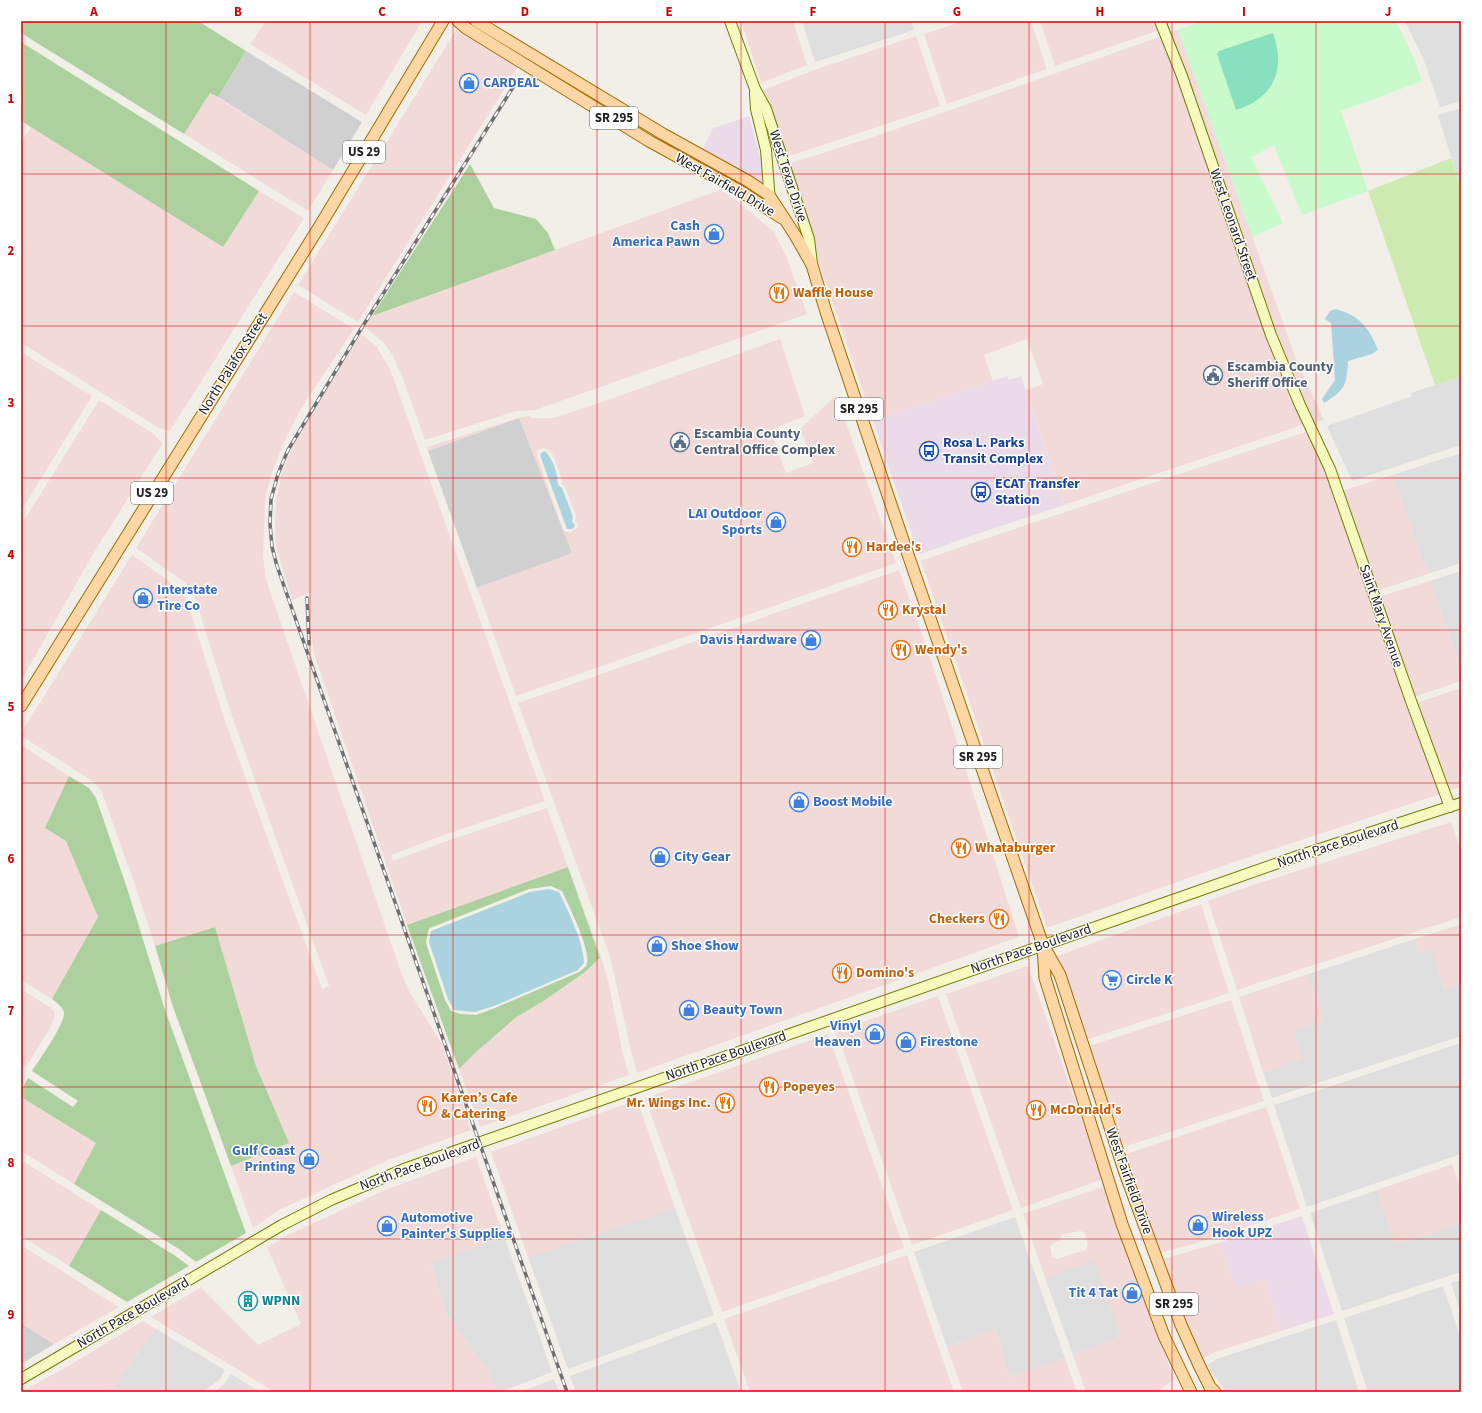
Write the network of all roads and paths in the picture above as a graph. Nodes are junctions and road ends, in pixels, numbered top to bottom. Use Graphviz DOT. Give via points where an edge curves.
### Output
graph roads {
  1 [pos="443,21"];
  2 [pos="458,21"];
  3 [pos="476,21"];
  4 [pos="730,21"];
  5 [pos="1160,21"];
  6 [pos="755,89"];
  7 [pos="769,196"];
  8 [pos="772,211"];
  9 [pos="787,222"];
  10 [pos="812,266"];
  11 [pos="1310,426"];
  12 [pos="21,706"];
  13 [pos="1461,803"];
  14 [pos="1450,807"];
  15 [pos="1043,945"];
  16 [pos="21,1379"];
  17 [pos="1191,1392"];
  18 [pos="1215,1392"];
  1 -- 12 [label="main road, North Palafox Street / US 29" via="321,224"];
  2 -- 8 [label="main road, West Fairfield Drive / SR 295" via="649,140"];
  3 -- 7 [label="main road, West Fairfield Drive / SR 295" via="663,134 748,181"];
  4 -- 6 [label="main road, West Texar Drive"];
  5 -- 11 [label="main road, West Leonard Street" via="1182,76 1271,335"];
  6 -- 7 [label="main road, West Texar Drive" via="756,109 766,150"];
  6 -- 10 [label="main road, West Texar Drive" via="766,109 799,207 809,239"];
  7 -- 8 [label="main road, West Texar Drive"];
  7 -- 9 [label="main road, SR 295"];
  8 -- 9 [label="main road, West Fairfield Drive / SR 295"];
  9 -- 10 [label="main road, West Fairfield Drive / SR 295"];
  10 -- 15 [label="main road, West Fairfield Drive / SR 295" via="900,533"];
  11 -- 14 [label="main road, Saint Mary Avenue" via="1330,468"];
  13 -- 14 [label="main road, North Pace Boulevard"];
  14 -- 15 [label="main road, North Pace Boulevard" via="1298,856"];
  15 -- 16 [label="main road, North Pace Boulevard" via="404,1169 357,1188 271,1231"];
  15 -- 17 [label="main road, West Fairfield Drive / SR 295" via="1045,978 1117,1209 1164,1336"];
  15 -- 18 [label="main road, West Fairfield Drive / SR 295" via="1060,975 1123,1166 1181,1325 1210,1387"];
}
